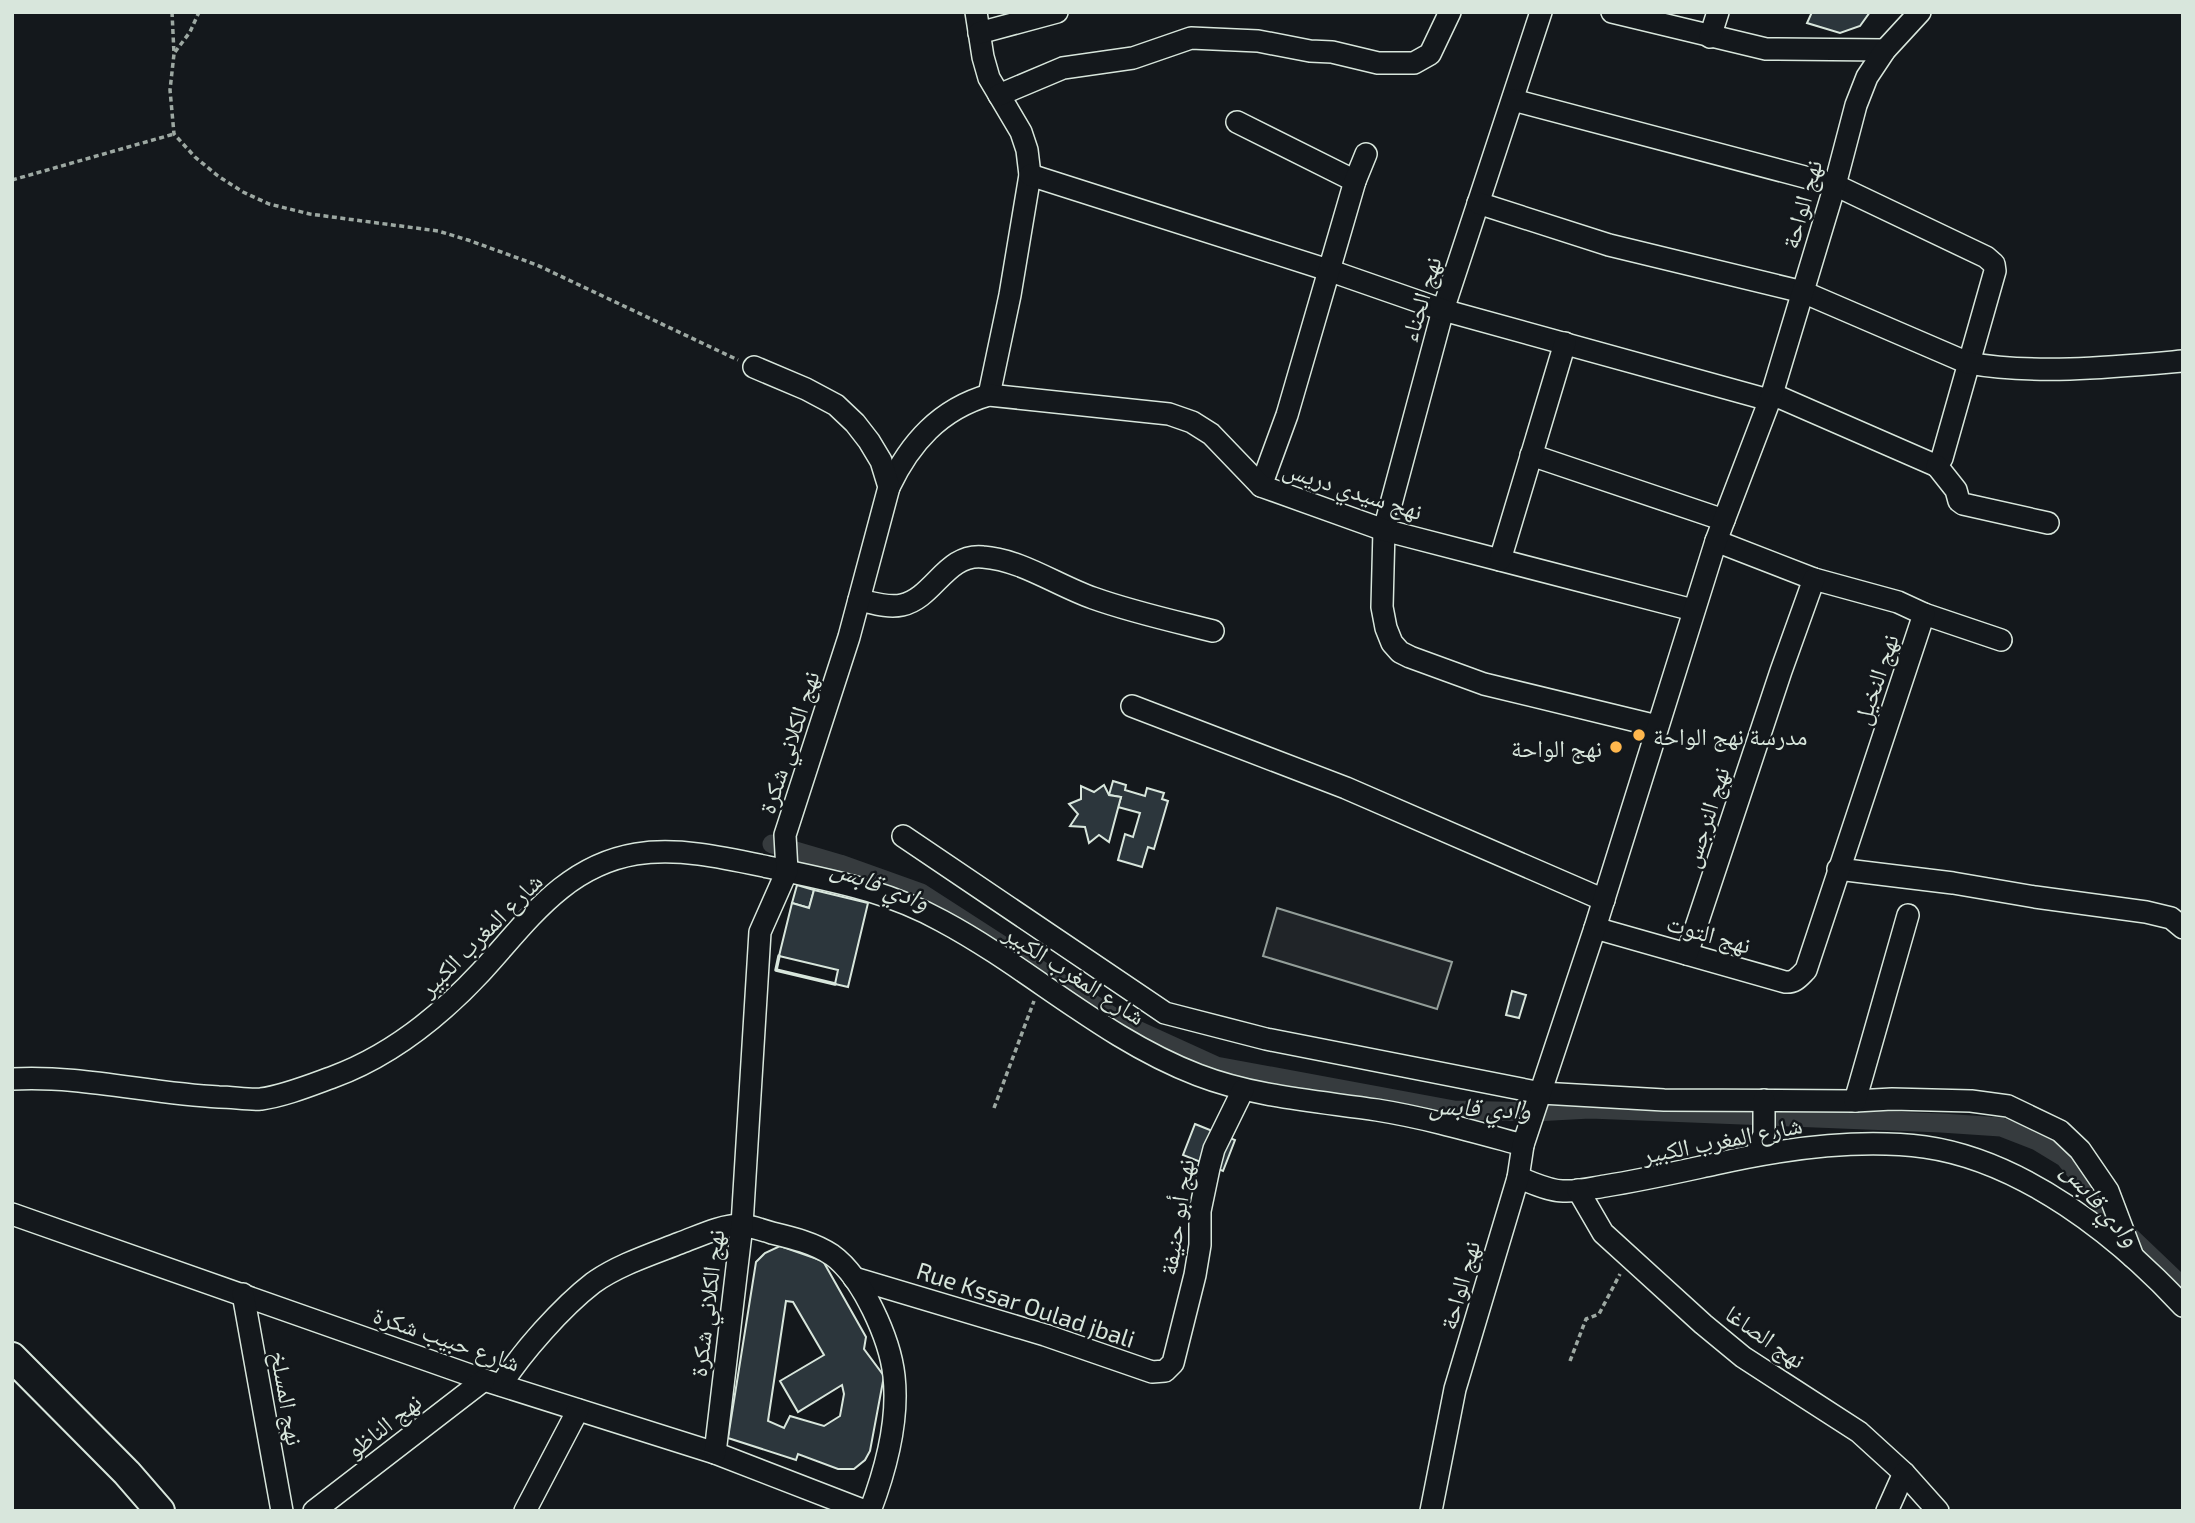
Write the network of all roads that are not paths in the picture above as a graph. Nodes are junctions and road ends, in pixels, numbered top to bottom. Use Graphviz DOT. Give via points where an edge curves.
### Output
graph roads {
  1 [pos="1057,12"];
  2 [pos="1450,12"];
  3 [pos="1541,12"];
  4 [pos="1612,12"];
  5 [pos="1718,12"];
  6 [pos="1920,12"];
  7 [pos="978,22"];
  8 [pos="1710,37"];
  9 [pos="1885,50"];
  10 [pos="999,95"];
  11 [pos="1513,100"];
  12 [pos="1237,122"];
  13 [pos="1366,154"];
  14 [pos="1030,175"];
  15 [pos="1355,181"];
  16 [pos="1835,185"];
  17 [pos="1478,203"];
  18 [pos="1328,270"];
  19 [pos="1803,292"];
  20 [pos="1443,310"];
  21 [pos="1564,343"];
  22 [pos="2183,361"];
  23 [pos="1968,363"];
  24 [pos="754,367"];
  25 [pos="989,396"];
  26 [pos="1770,397"];
  27 [pos="1531,455"];
  28 [pos="1937,467"];
  29 [pos="1261,486"];
  30 [pos="889,487"];
  31 [pos="1724,520"];
  32 [pos="2048,523"];
  33 [pos="1384,530"];
  34 [pos="1716,541"];
  35 [pos="1500,560"];
  36 [pos="1814,579"];
  37 [pos="859,600"];
  38 [pos="1693,610"];
  39 [pos="1924,614"];
  40 [pos="1213,631"];
  41 [pos="2001,640"];
  42 [pos="1132,706"];
  43 [pos="1657,726"];
  44 [pos="903,836"];
  45 [pos="1838,869"];
  46 [pos="787,871"];
  47 [pos="1604,900"];
  48 [pos="1908,915"];
  49 [pos="2179,919"];
  50 [pos="1595,928"];
  51 [pos="1688,954"];
  52 [pos="1806,970"];
  53 [pos="12,1079"];
  54 [pos="1243,1090"];
  55 [pos="1541,1093"];
  56 [pos="1764,1100"];
  57 [pos="1855,1101"];
  58 [pos="1523,1145"];
  59 [pos="1756,1154"];
  60 [pos="1518,1178"];
  61 [pos="1578,1190"];
  62 [pos="12,1214"];
  63 [pos="742,1225"];
  64 [pos="2133,1256"];
  65 [pos="854,1278"];
  66 [pos="243,1294"];
  67 [pos="2183,1306"];
  68 [pos="12,1357"];
  69 [pos="1174,1357"];
  70 [pos="492,1383"];
  71 [pos="578,1410"];
  72 [pos="715,1453"];
  73 [pos="1904,1473"];
  74 [pos="160,1511"];
  75 [pos="282,1511"];
  76 [pos="314,1511"];
  77 [pos="525,1511"];
  78 [pos="865,1511"];
  79 [pos="870,1511"];
  80 [pos="1431,1511"];
  81 [pos="1887,1511"];
  82 [pos="1938,1511"];
  1 -- 7 [label="street"];
  2 -- 10 [label="street" via="1430,54 1414,63 1378,63 1258,41 1191,38 1133,58 1063,68"];
  3 -- 11 [label="street, نهج الحناء"];
  4 -- 8 [label="street"];
  5 -- 8 [label="street"];
  6 -- 9 [label="street, نهج الواحة"];
  7 -- 10 [label="street" via="989,78"];
  8 -- 9 [label="street" via="1766,49"];
  9 -- 16 [label="street, نهج الواحة" via="1856,105"];
  10 -- 14 [label="street" via="1021,132"];
  11 -- 16 [label="street"];
  11 -- 17 [label="street, نهج الحناء"];
  12 -- 15 [label="street"];
  13 -- 15 [label="street"];
  14 -- 18 [label="street"];
  14 -- 25 [label="street"];
  15 -- 18 [label="street"];
  16 -- 19 [label="street, نهج الواحة"];
  16 -- 23 [label="street" via="1992,261 1996,271"];
  17 -- 19 [label="street" via="1609,245"];
  17 -- 20 [label="street, نهج الحناء"];
  18 -- 20 [label="street"];
  18 -- 29 [label="street" via="1287,415"];
  19 -- 23 [label="street"];
  19 -- 26 [label="street, نهج الواحة"];
  20 -- 21 [label="street"];
  20 -- 33 [label="street, نهج الحناء"];
  21 -- 26 [label="street"];
  21 -- 27 [label="street"];
  22 -- 23 [label="street" via="2038,369"];
  23 -- 28 [label="street"];
  24 -- 30 [label="street" via="836,405 869,441"];
  25 -- 29 [label="street, نهج سيدي دريس" via="1169,414 1211,434"];
  25 -- 30 [label="street, نهج سيدي دريس" via="969,401 929,427 900,464"];
  26 -- 28 [label="street"];
  26 -- 31 [label="street, نهج الواحة"];
  27 -- 31 [label="street"];
  27 -- 35 [label="street"];
  28 -- 32 [label="street" via="1963,504"];
  29 -- 33 [label="street, نهج سيدي دريس"];
  30 -- 37 [label="street, نهج الكلاني شكرة"];
  31 -- 34 [label="street, نهج الواحة"];
  33 -- 35 [label="street, نهج سيدي دريس"];
  33 -- 43 [label="street, نهج الحناء" via="1382,607 1386,628 1400,652 1484,684"];
  34 -- 36 [label="street, نهج النخيل"];
  34 -- 38 [label="street, نهج الواحة"];
  35 -- 38 [label="street, نهج سيدي دريس"];
  36 -- 39 [label="street, نهج النخيل" via="1898,602"];
  36 -- 51 [label="street, نهج النرجس"];
  37 -- 40 [label="street" via="903,605 955,564 981,556 1018,565 1093,598"];
  37 -- 46 [label="street, نهج الكلاني شكرة" via="785,835"];
  38 -- 43 [label="street, نهج الواحة"];
  39 -- 41 [label="street"];
  39 -- 45 [label="street, نهج النخيل"];
  42 -- 47 [label="street" via="1346,788"];
  43 -- 47 [label="street, نهج الواحة"];
  44 -- 55 [label="street" via="1166,1013 1266,1039"];
  45 -- 49 [label="street"];
  45 -- 52 [label="street, نهج النخيل"];
  46 -- 53 [label="street, شارع المغرب الكبير" via="688,853 607,859 550,897 429,1022 336,1076 261,1099 195,1096 42,1077"];
  46 -- 54 [label="street, شارع المغرب الكبير" via="890,896 942,920 1121,1038 1196,1074"];
  46 -- 63 [label="street, نهج الكلاني شكرة" via="760,932"];
  47 -- 50 [label="street, نهج الواحة"];
  48 -- 57 [label="street"];
  50 -- 51 [label="street, نهج التوت"];
  50 -- 55 [label="street, نهج الواحة"];
  51 -- 52 [label="street, نهج التوت" via="1785,982 1798,979"];
  54 -- 58 [label="street, شارع المغرب الكبير" via="1381,1111"];
  54 -- 69 [label="street, نهج أبو حنيفة" via="1209,1168 1195,1275"];
  55 -- 56 [label="street"];
  55 -- 58 [label="street, نهج الواحة"];
  56 -- 57 [label="street"];
  56 -- 59 [label="street" via="1764,1134"];
  57 -- 64 [label="street" via="1971,1101 2008,1107 2060,1131 2080,1150 2108,1191"];
  58 -- 60 [label="street, نهج الواحة"];
  59 -- 61 [label="street, شارع المغرب الكبير" via="1658,1178"];
  59 -- 64 [label="street, شارع المغرب الكبير" via="1876,1144 1926,1147 1969,1158 2067,1206"];
  60 -- 61 [label="street, شارع المغرب الكبير" via="1561,1191"];
  60 -- 80 [label="street, نهج الواحة" via="1455,1390"];
  61 -- 73 [label="street, نهج الصاغا" via="1603,1233 1743,1357 1859,1432"];
  62 -- 66 [label="street, شارع حبيب شكرة"];
  63 -- 65 [label="street" via="816,1245"];
  63 -- 70 [label="street" via="670,1247 594,1282"];
  63 -- 72 [label="street, نهج الكلاني شكرة"];
  64 -- 67 [label="street, شارع المغرب الكبير"];
  65 -- 69 [label="street, Rue Kssar Oulad jbali" via="1152,1372 1166,1371"];
  65 -- 79 [label="street" via="882,1329 894,1375 894,1412 883,1477"];
  66 -- 70 [label="street, شارع حبيب شكرة"];
  66 -- 75 [label="street, نهج المسلخ"];
  68 -- 74 [label="main road"];
  70 -- 71 [label="street, شارع حبيب شكرة"];
  70 -- 76 [label="street, نهج الناظو"];
  71 -- 72 [label="street, شارع حبيب شكرة"];
  71 -- 77 [label="street"];
  72 -- 78 [label="street, شارع حبيب شكرة"];
  73 -- 81 [label="street"];
  73 -- 82 [label="street, نهج الصاغا"];
}
